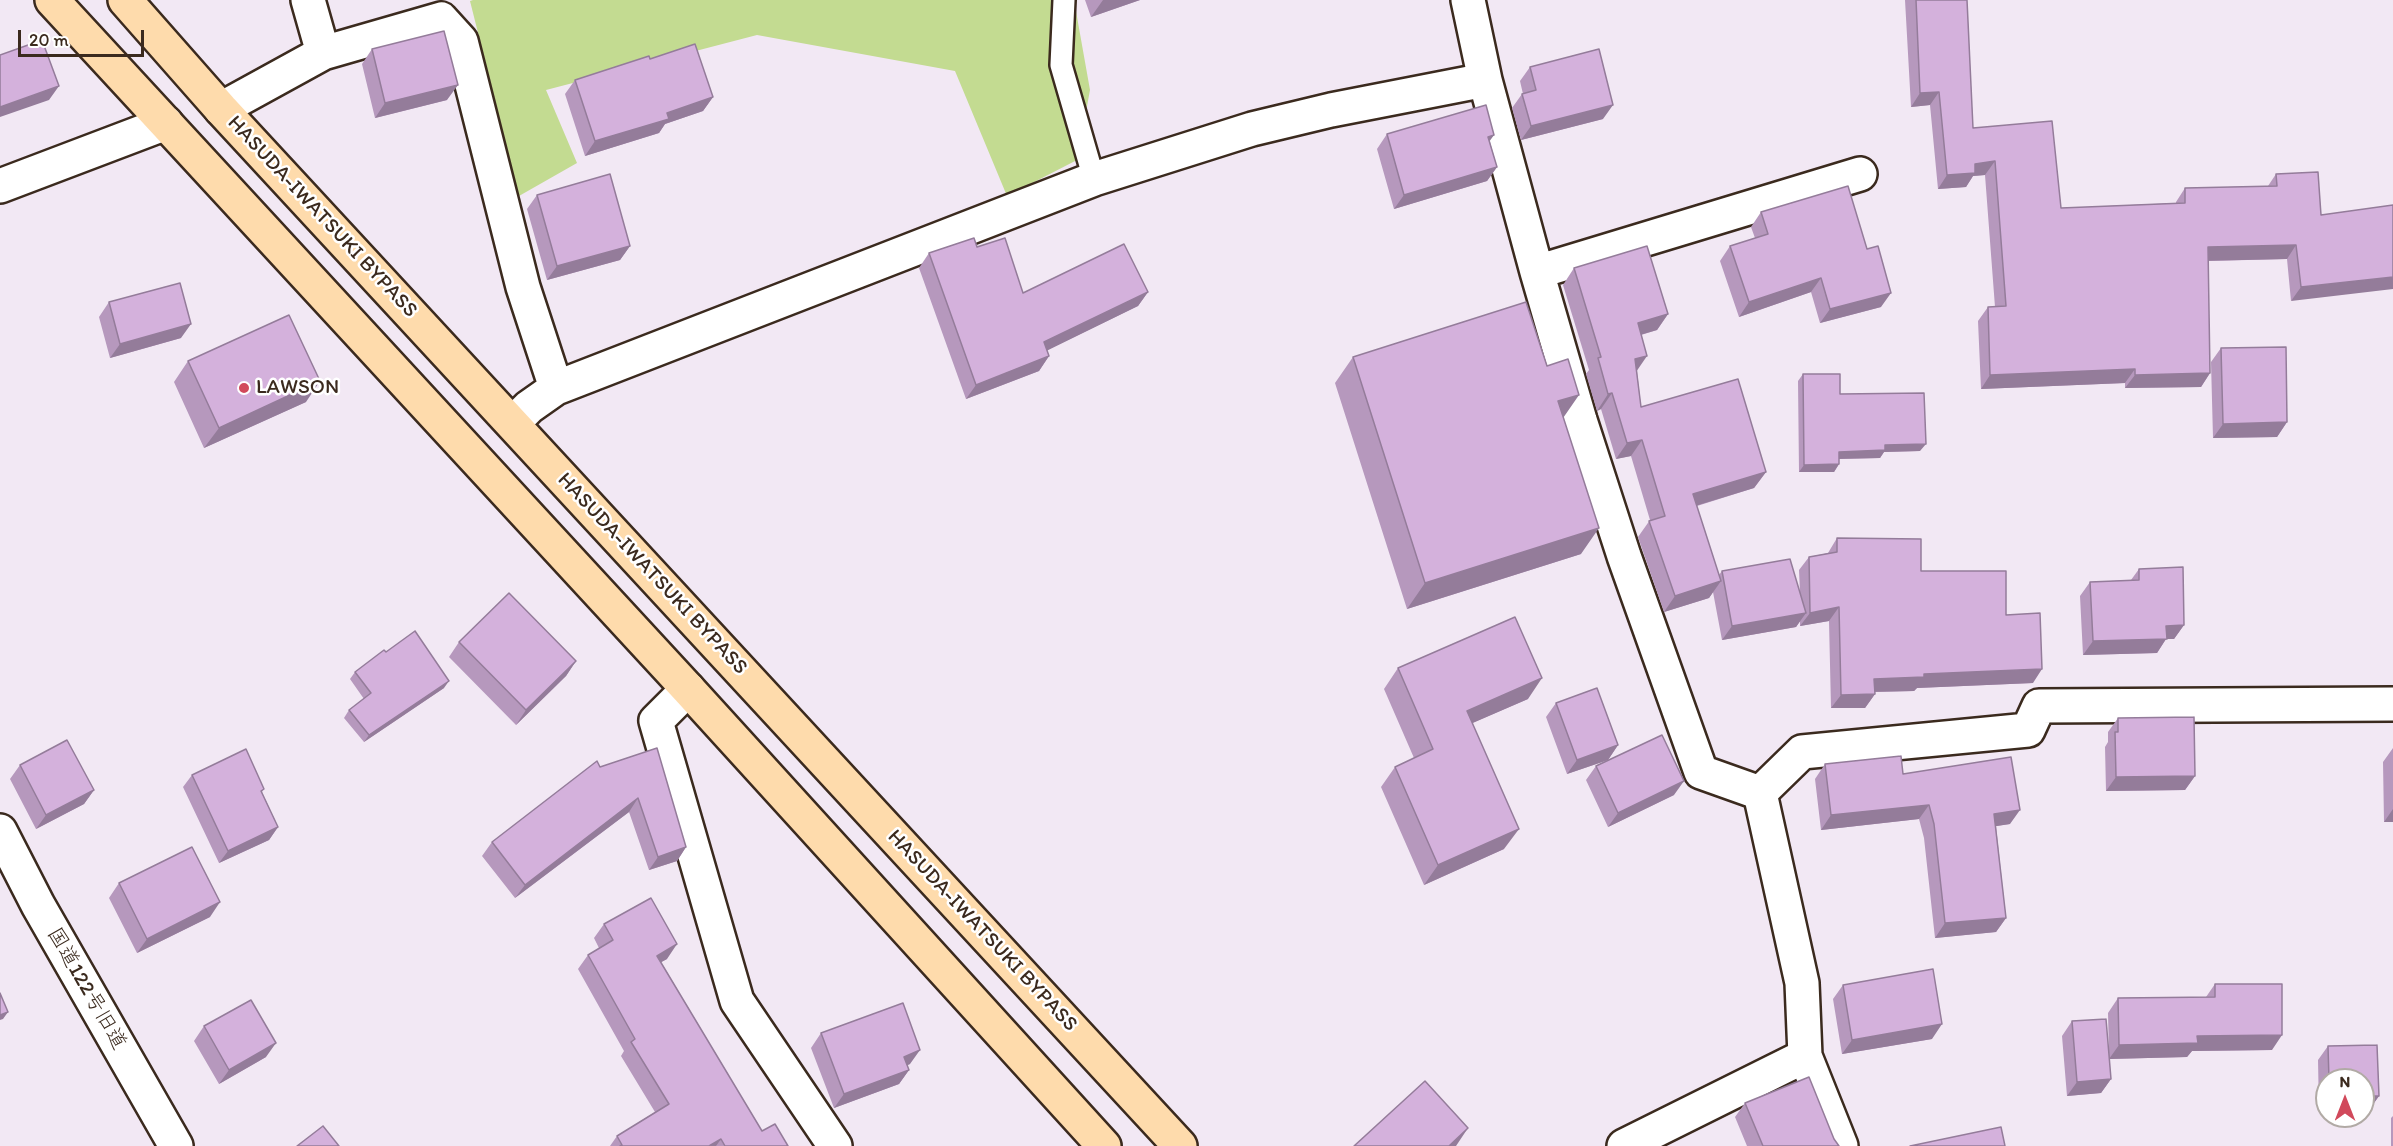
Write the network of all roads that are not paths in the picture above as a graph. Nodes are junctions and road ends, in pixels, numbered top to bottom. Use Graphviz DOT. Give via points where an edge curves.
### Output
graph roads {
  1 [pos="52,0"];
  2 [pos="125,0"];
  3 [pos="308,0"];
  4 [pos="1064,0"];
  5 [pos="1468,0"];
  6 [pos="441,9"];
  7 [pos="323,53"];
  8 [pos="1485,80"];
  9 [pos="221,109"];
  10 [pos="166,123"];
  11 [pos="1860,174"];
  12 [pos="1094,179"];
  13 [pos="0,186"];
  14 [pos="1537,272"];
  15 [pos="556,388"];
  16 [pos="513,423"];
  17 [pos="688,689"];
  18 [pos="2393,704"];
  19 [pos="1760,793"];
  20 [pos="0,831"];
  21 [pos="1805,1056"];
  22 [pos="176,1146"];
  23 [pos="835,1146"];
  24 [pos="1104,1146"];
  25 [pos="1180,1146"];
  26 [pos="1624,1146"];
  27 [pos="1841,1146"];
  1 -- 10 [label="highway"];
  2 -- 9 [label="highway, HASUDA-IWATSUKI BYPASS"];
  3 -- 7 [label="street"];
  4 -- 12 [label="lane" via="1061,65"];
  5 -- 8 [label="street"];
  6 -- 7 [label="street"];
  6 -- 15 [label="street" via="461,41 523,287"];
  7 -- 9 [label="street"];
  8 -- 12 [label="street" via="1252,129"];
  8 -- 14 [label="street"];
  9 -- 16 [label="highway, HASUDA-IWATSUKI BYPASS"];
  10 -- 13 [label="street"];
  10 -- 17 [label="highway"];
  11 -- 14 [label="street"];
  12 -- 15 [label="street"];
  14 -- 19 [label="street" via="1624,556 1701,772"];
  15 -- 16 [label="street"];
  16 -- 25 [label="highway, HASUDA-IWATSUKI BYPASS"];
  17 -- 23 [label="street" via="656,721 737,1001"];
  17 -- 24 [label="highway"];
  18 -- 19 [label="street" via="2039,706 2028,729 1802,752"];
  19 -- 21 [label="street" via="1802,983"];
  20 -- 22 [label="street, 国道122号旧道"];
  21 -- 26 [label="street"];
  21 -- 27 [label="street"];
}
